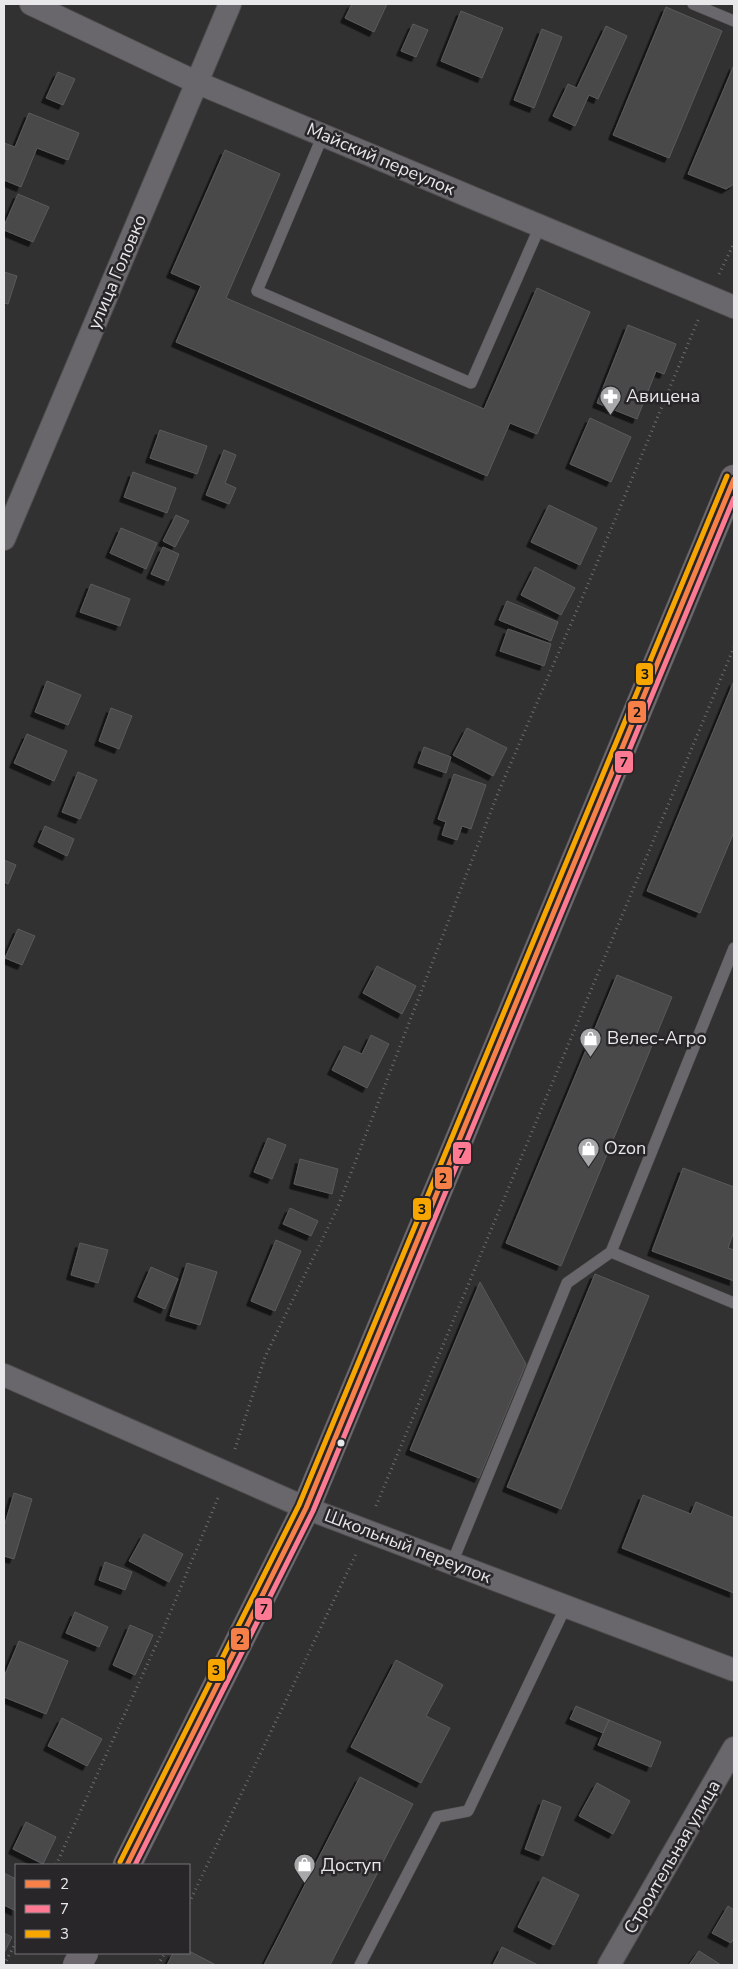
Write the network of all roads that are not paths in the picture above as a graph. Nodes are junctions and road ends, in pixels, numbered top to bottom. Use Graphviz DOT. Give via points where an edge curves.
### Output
graph roads {
  1 [pos="31,4"];
  2 [pos="230,4"];
  3 [pos="693,4"];
  4 [pos="734,21"];
  5 [pos="198,83"];
  6 [pos="323,135"];
  7 [pos="540,226"];
  8 [pos="734,307"];
  9 [pos="734,479"];
  10 [pos="4,539"];
  11 [pos="734,948"];
  12 [pos="611,1252"];
  13 [pos="734,1303"];
  14 [pos="4,1375"];
  15 [pos="306,1508"];
  16 [pos="452,1563"];
  17 [pos="566,1606"];
  18 [pos="734,1670"];
  19 [pos="734,1748"];
  20 [pos="128,1864"];
  21 [pos="83,1954"];
  22 [pos="77,1965"];
  23 [pos="360,1965"];
  24 [pos="609,1965"];
  1 -- 5 [label="street, Майский переулок"];
  2 -- 5 [label="street, улица Головко"];
  3 -- 4 [label="lane"];
  5 -- 6 [label="street, Майский переулок"];
  5 -- 10 [label="street, улица Головко"];
  6 -- 7 [label="street, Майский переулок"];
  6 -- 7 [label="lane" via="258,291 471,383"];
  7 -- 8 [label="street, Майский переулок"];
  9 -- 15 [label="main road"];
  11 -- 12 [label="lane"];
  12 -- 13 [label="lane"];
  12 -- 16 [label="lane" via="567,1283"];
  14 -- 15 [label="street, Школьный переулок"];
  15 -- 16 [label="street, Школьный переулок"];
  15 -- 20 [label="main road"];
  16 -- 17 [label="street, Школьный переулок"];
  17 -- 18 [label="street, Школьный переулок"];
  17 -- 23 [label="lane" via="468,1811 437,1817"];
  19 -- 24 [label="street, Строительная улица"];
  21 -- 22 [label="main road"];
}
